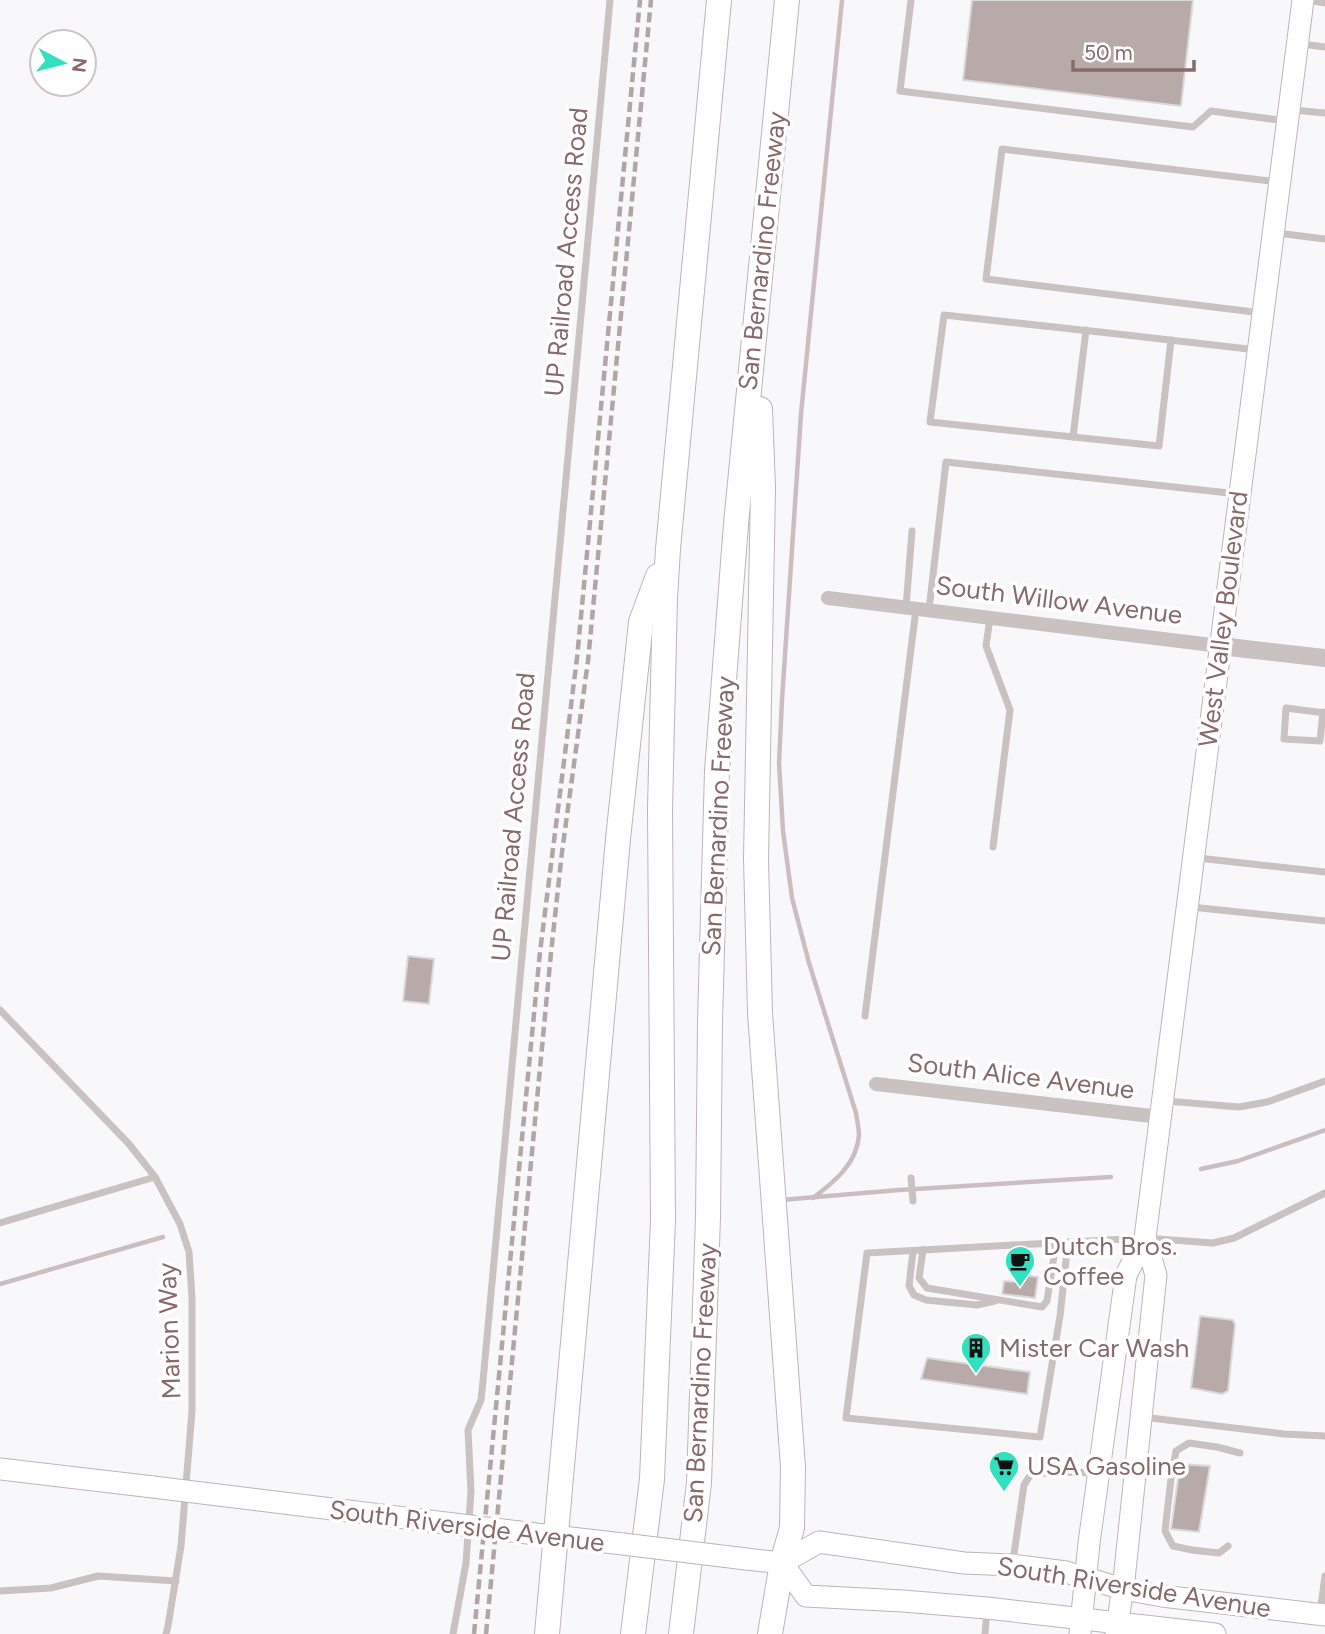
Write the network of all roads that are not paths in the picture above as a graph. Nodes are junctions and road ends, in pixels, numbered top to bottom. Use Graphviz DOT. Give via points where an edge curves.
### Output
graph roads {
  1 [pos="610,0"];
  2 [pos="719,0"];
  3 [pos="787,0"];
  4 [pos="911,0"];
  5 [pos="1306,0"];
  6 [pos="1325,3"];
  7 [pos="1297,43"];
  8 [pos="1325,47"];
  9 [pos="1325,113"];
  10 [pos="1288,115"];
  11 [pos="1279,182"];
  12 [pos="1273,232"];
  13 [pos="1325,239"];
  14 [pos="1262,313"];
  15 [pos="756,317"];
  16 [pos="1086,330"];
  17 [pos="1171,340"];
  18 [pos="1258,350"];
  19 [pos="1073,437"];
  20 [pos="1239,495"];
  21 [pos="912,531"];
  22 [pos="668,549"];
  23 [pos="828,598"];
  24 [pos="917,609"];
  25 [pos="990,618"];
  26 [pos="1220,646"];
  27 [pos="1325,659"];
  28 [pos="1324,712"];
  29 [pos="993,847"];
  30 [pos="1194,857"];
  31 [pos="1325,872"];
  32 [pos="1187,906"];
  33 [pos="1325,921"];
  34 [pos="0,1010"];
  35 [pos="865,1016"];
  36 [pos="1325,1081"];
  37 [pos="876,1084"];
  38 [pos="1162,1109"];
  39 [pos="155,1177"];
  40 [pos="911,1178"];
  41 [pos="1325,1193"];
  42 [pos="913,1201"];
  43 [pos="0,1223"];
  44 [pos="1145,1238"];
  45 [pos="1068,1242"];
  46 [pos="1056,1243"];
  47 [pos="923,1250"];
  48 [pos="913,1251"];
  49 [pos="996,1301"];
  50 [pos="1141,1418"];
  51 [pos="1325,1436"];
  52 [pos="1240,1453"];
  53 [pos="0,1469"];
  54 [pos="1098,1473"];
  55 [pos="557,1536"];
  56 [pos="1228,1546"];
  57 [pos="782,1563"];
  58 [pos="1012,1565"];
  59 [pos="1325,1576"];
  60 [pos="1085,1578"];
  61 [pos="176,1581"];
  62 [pos="0,1591"];
  63 [pos="987,1608"];
  64 [pos="1119,1612"];
  65 [pos="1322,1615"];
  66 [pos="1081,1618"];
  67 [pos="166,1634"];
  68 [pos="453,1634"];
  69 [pos="547,1634"];
  70 [pos="633,1634"];
  71 [pos="681,1634"];
  72 [pos="770,1634"];
  73 [pos="985,1634"];
  74 [pos="1215,1634"];
  1 -- 68 [label="lane, UP Railroad Access Road" via="483,1381 481,1400 468,1430 471,1491 466,1563"];
  2 -- 22 [label="highway, San Bernardino Freeway"];
  3 -- 15 [label="highway, San Bernardino Freeway"];
  4 -- 10 [label="lane" via="900,91 1193,127 1211,111"];
  5 -- 6 [label="lane"];
  5 -- 7 [label="main road, West Valley Boulevard"];
  7 -- 8 [label="lane"];
  7 -- 10 [label="main road, West Valley Boulevard"];
  9 -- 10 [label="lane"];
  10 -- 11 [label="main road, West Valley Boulevard"];
  11 -- 12 [label="main road, West Valley Boulevard"];
  11 -- 14 [label="lane" via="1002,149 986,279"];
  12 -- 13 [label="lane"];
  12 -- 14 [label="main road, West Valley Boulevard"];
  14 -- 18 [label="main road, West Valley Boulevard"];
  15 -- 57 [label="highway" via="763,488 756,859 760,1013 793,1467 792,1528"];
  15 -- 71 [label="highway, San Bernardino Freeway" via="717,771 699,1483"];
  16 -- 17 [label="lane"];
  16 -- 19 [label="lane"];
  16 -- 19 [label="lane" via="944,314 930,422"];
  17 -- 18 [label="lane"];
  17 -- 19 [label="lane" via="1159,446"];
  18 -- 20 [label="main road, West Valley Boulevard"];
  20 -- 24 [label="lane" via="946,462"];
  20 -- 26 [label="main road, West Valley Boulevard"];
  21 -- 24 [label="lane"];
  22 -- 55 [label="highway" via="640,636"];
  22 -- 70 [label="highway, San Bernardino Freeway" via="660,809 663,1220 652,1479"];
  23 -- 24 [label="street, South Willow Avenue"];
  24 -- 25 [label="street, South Willow Avenue"];
  24 -- 35 [label="lane"];
  25 -- 26 [label="street, South Willow Avenue"];
  25 -- 29 [label="lane" via="986,646 1010,710"];
  26 -- 27 [label="street, South Willow Avenue"];
  26 -- 30 [label="main road, West Valley Boulevard"];
  28 -- 28 [label="lane" via="1286,708 1284,739 1320,741"];
  30 -- 31 [label="lane"];
  30 -- 32 [label="main road, West Valley Boulevard"];
  32 -- 33 [label="lane"];
  32 -- 38 [label="main road, West Valley Boulevard"];
  34 -- 39 [label="lane, Marion Way"];
  36 -- 38 [label="lane" via="1239,1108"];
  37 -- 38 [label="street, South Alice Avenue"];
  38 -- 44 [label="main road, West Valley Boulevard"];
  39 -- 43 [label="lane"];
  39 -- 61 [label="lane, Marion Way" via="180,1224 192,1298 192,1410"];
  40 -- 42 [label="lane"];
  41 -- 44 [label="lane" via="1234,1238 1213,1243"];
  44 -- 45 [label="lane"];
  44 -- 50 [label="main road, West Valley Boulevard" via="1156,1275"];
  44 -- 54 [label="main road, West Valley Boulevard" via="1126,1275"];
  45 -- 46 [label="lane"];
  45 -- 48 [label="lane" via="1040,1437 846,1418 867,1253"];
  46 -- 47 [label="lane"];
  46 -- 49 [label="lane" via="1047,1301 1042,1307"];
  47 -- 48 [label="lane"];
  47 -- 49 [label="lane" via="919,1278 927,1289"];
  48 -- 49 [label="lane" via="909,1286 914,1295 977,1305"];
  50 -- 51 [label="lane"];
  50 -- 64 [label="main road, West Valley Boulevard"];
  52 -- 56 [label="lane" via="1189,1443 1176,1451 1171,1479 1165,1531 1172,1546 1219,1553"];
  53 -- 55 [label="main road, South Riverside Avenue, bridge"];
  54 -- 58 [label="lane" via="1031,1474 1024,1485"];
  54 -- 60 [label="main road, West Valley Boulevard"];
  55 -- 57 [label="main road, South Riverside Avenue, bridge"];
  55 -- 69 [label="highway"];
  57 -- 58 [label="main road, South Riverside Avenue" via="819,1542 964,1563"];
  57 -- 63 [label="main road, South Riverside Avenue" via="806,1596"];
  57 -- 72 [label="highway"];
  58 -- 60 [label="main road, South Riverside Avenue"];
  59 -- 65 [label="lane"];
  60 -- 64 [label="main road, South Riverside Avenue"];
  60 -- 66 [label="main road, West Valley Boulevard"];
  61 -- 62 [label="lane" via="98,1576 51,1588"];
  61 -- 67 [label="lane, Marion Way"];
  63 -- 66 [label="main road, South Riverside Avenue"];
  63 -- 73 [label="lane"];
  64 -- 65 [label="main road, South Riverside Avenue" via="1162,1596"];
  64 -- 66 [label="main road, South Riverside Avenue"];
  64 -- 74 [label="main road, South Riverside Avenue"];
}
